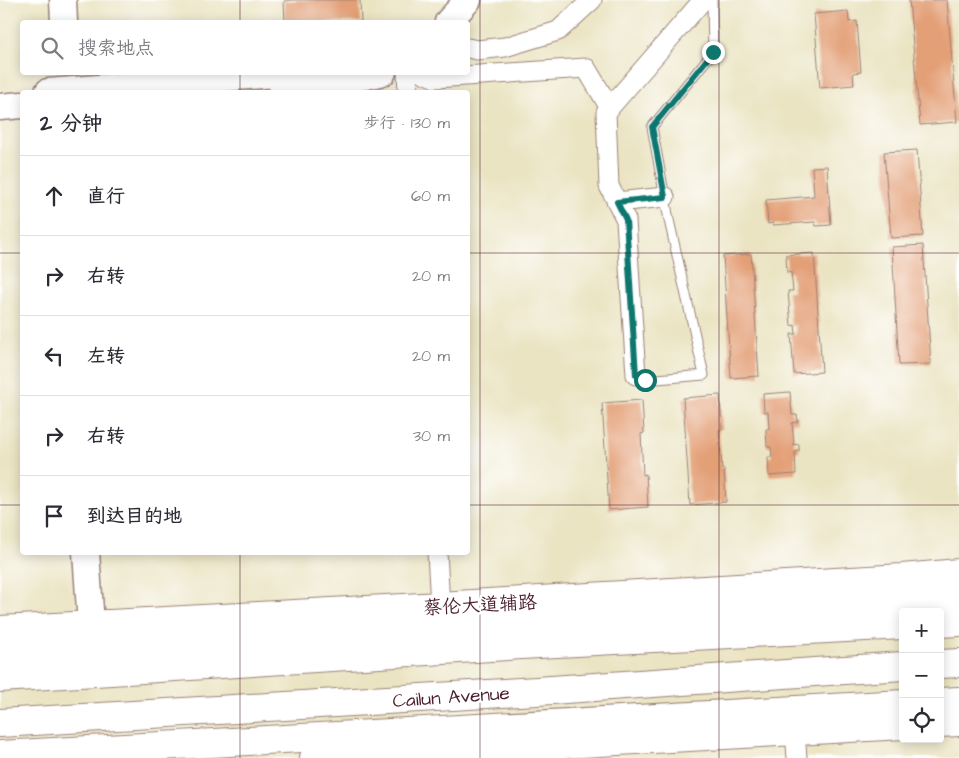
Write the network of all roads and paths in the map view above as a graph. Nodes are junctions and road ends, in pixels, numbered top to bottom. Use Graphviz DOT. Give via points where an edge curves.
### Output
graph roads {
  1 [pos="48,0"];
  2 [pos="63,0"];
  3 [pos="457,0"];
  4 [pos="468,0"];
  5 [pos="592,0"];
  6 [pos="703,0"];
  7 [pos="712,0"];
  8 [pos="49,20"];
  9 [pos="64,20"];
  10 [pos="438,20"];
  11 [pos="450,20"];
  12 [pos="470,48"];
  13 [pos="248,75"];
  14 [pos="372,75"];
  15 [pos="407,75"];
  16 [pos="428,75"];
  17 [pos="59,86"];
  18 [pos="213,90"];
  19 [pos="408,90"];
  20 [pos="20,94"];
  21 [pos="0,96"];
  22 [pos="20,105"];
  23 [pos="0,107"];
  24 [pos="610,108"];
  25 [pos="665,197"];
  26 [pos="617,202"];
  27 [pos="636,375"];
  28 [pos="86,555"];
  29 [pos="101,555"];
  30 [pos="437,555"];
  31 [pos="959,573"];
  32 [pos="959,597"];
  33 [pos="909,600"];
  34 [pos="441,617"];
  35 [pos="959,622"];
  36 [pos="944,623"];
  37 [pos="98,624"];
  38 [pos="0,630"];
  39 [pos="122,647"];
  40 [pos="80,650"];
  41 [pos="0,655"];
  42 [pos="959,663"];
  43 [pos="944,664"];
  44 [pos="899,666"];
  45 [pos="0,678"];
  46 [pos="959,701"];
  47 [pos="944,702"];
  48 [pos="899,704"];
  49 [pos="959,722"];
  50 [pos="944,723"];
  51 [pos="0,724"];
  52 [pos="899,725"];
  53 [pos="795,731"];
  54 [pos="325,753"];
  55 [pos="0,755"];
  56 [pos="797,758"];
  1 -- 8 [label="street"];
  2 -- 9 [label="street"];
  3 -- 10 [label="street"];
  4 -- 11 [label="street"];
  5 -- 12 [label="street" via="558,31 505,47"];
  6 -- 24 [label="street"];
  7 -- 25 [label="lane" via="713,52 652,127"];
  13 -- 17 [label="street"];
  14 -- 18 [label="street"];
  15 -- 19 [label="street"];
  16 -- 24 [label="street" via="435,78 586,68"];
  20 -- 21 [label="street"];
  22 -- 23 [label="street"];
  24 -- 26 [label="street" via="606,112 609,186"];
  25 -- 26 [label="street"];
  25 -- 27 [label="lane" via="704,375 645,380"];
  26 -- 27 [label="street" via="626,220"];
  28 -- 37 [label="street"];
  29 -- 37 [label="street"];
  30 -- 34 [label="street"];
  31 -- 33 [label="main road"];
  32 -- 33 [label="main road"];
  33 -- 34 [label="main road"];
  33 -- 45 [label="main road" via="548,644"];
  34 -- 37 [label="main road, 蔡伦大道辅路"];
  34 -- 39 [label="main road"];
  35 -- 36 [label="main road"];
  37 -- 38 [label="main road, 蔡伦大道辅路"];
  37 -- 39 [label="main road"];
  37 -- 40 [label="main road"];
  39 -- 40 [label="main road"];
  40 -- 41 [label="main road"];
  42 -- 43 [label="main road"];
  44 -- 51 [label="main road, Cailun Avenue"];
  46 -- 47 [label="main road"];
  48 -- 54 [label="main road" via="391,732"];
  49 -- 50 [label="main road"];
  52 -- 53 [label="main road"];
  53 -- 54 [label="main road"];
  53 -- 56 [label="street"];
  54 -- 55 [label="main road"];
}
